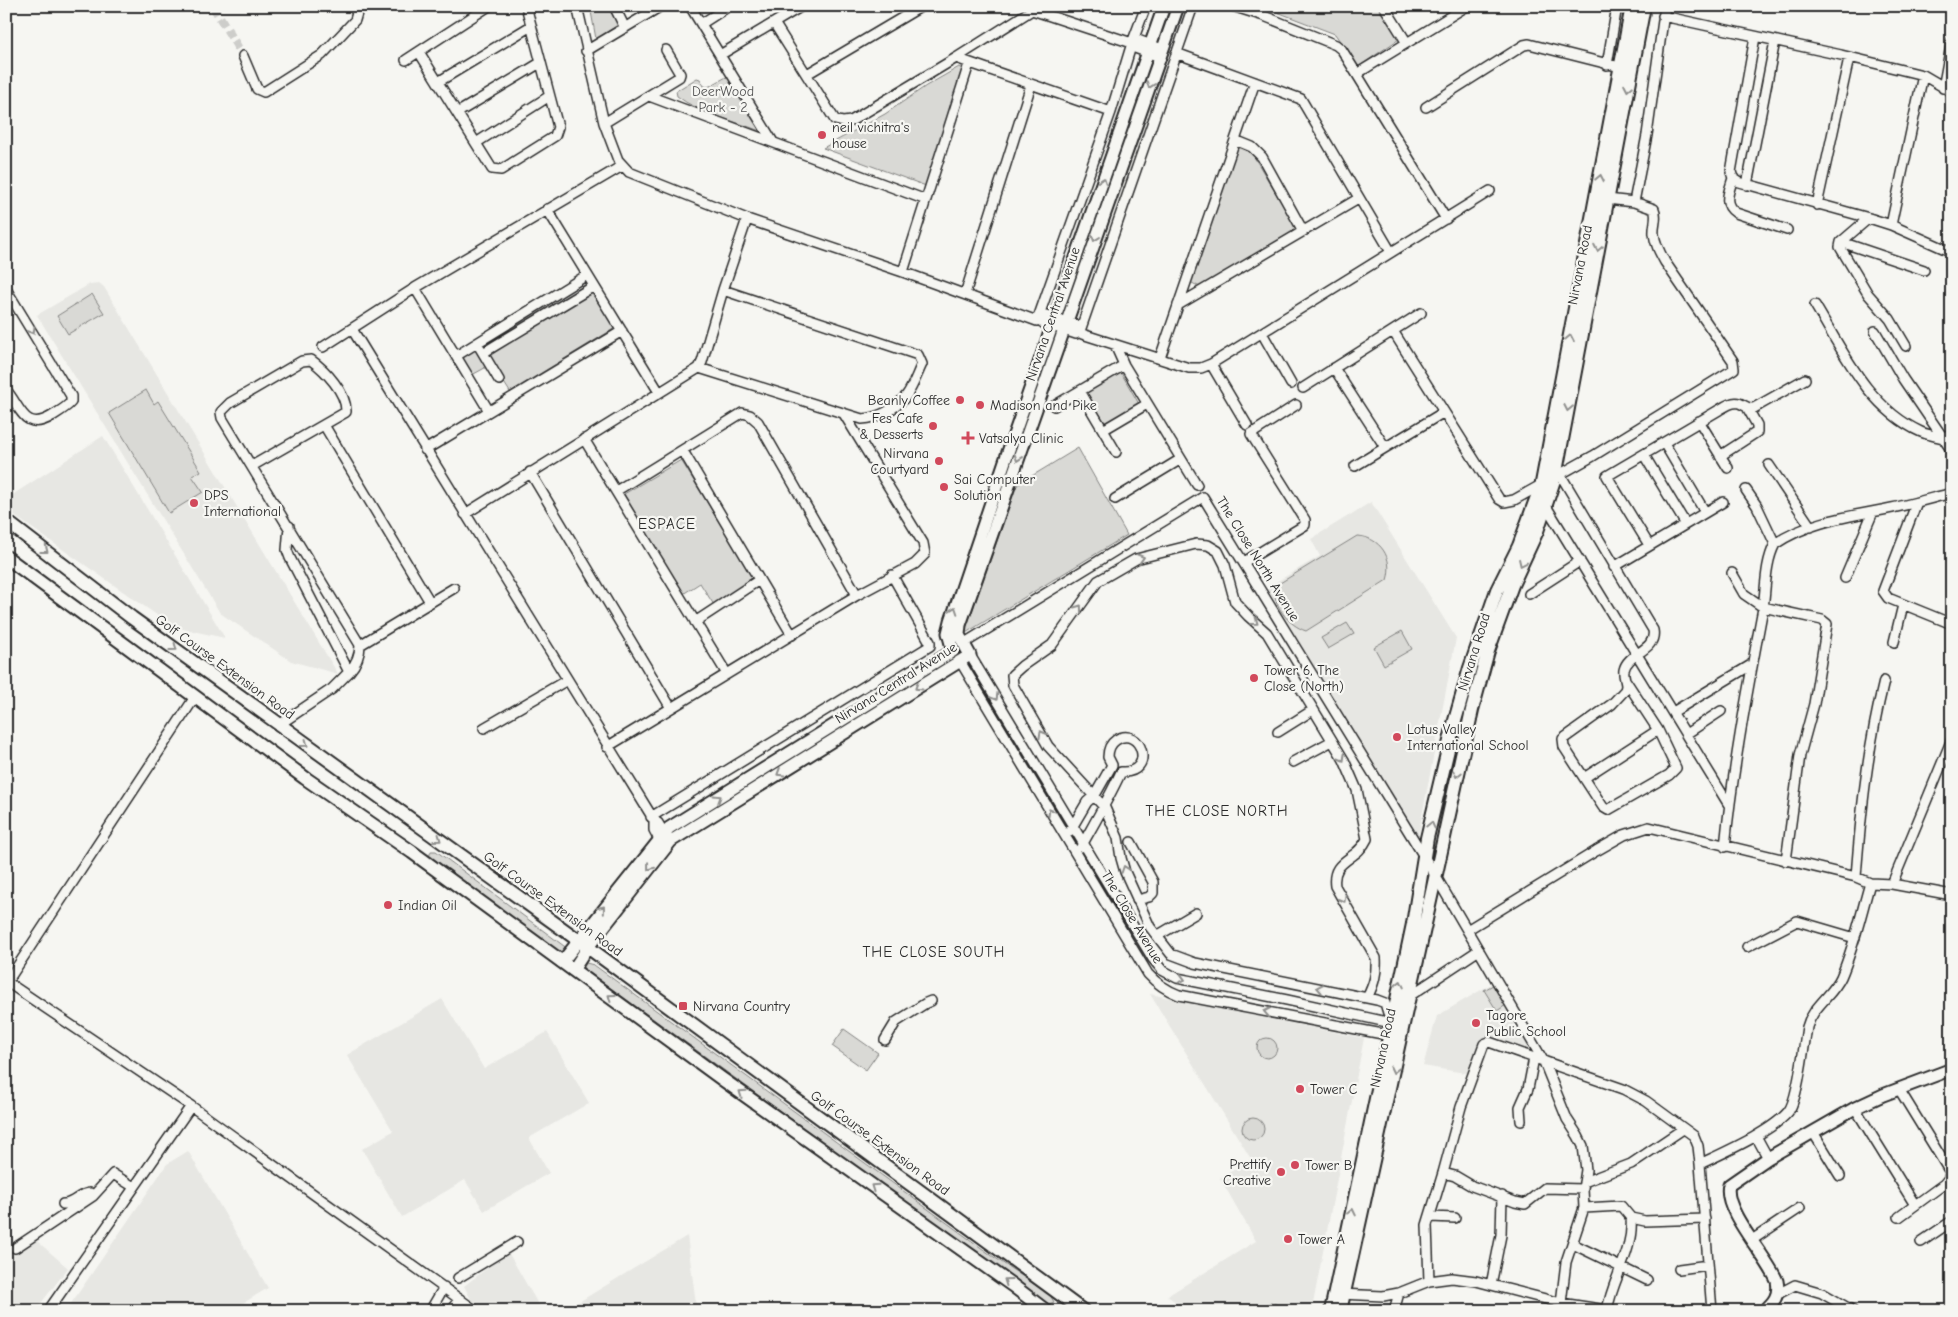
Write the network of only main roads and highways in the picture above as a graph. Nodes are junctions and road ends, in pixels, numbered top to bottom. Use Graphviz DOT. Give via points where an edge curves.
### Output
graph roads {
  1 [pos="1632,6"];
  2 [pos="1644,6"];
  3 [pos="1626,69"];
  4 [pos="6,520"];
  5 [pos="6,557"];
  6 [pos="1396,1027"];
  7 [pos="1339,1294"];
  8 [pos="1066,1306"];
  9 [pos="1046,1311"];
  10 [pos="1083,1311"];
  11 [pos="1331,1311"];
  12 [pos="1340,1311"];
  1 -- 3 [label="main road, Nirvana Road"];
  2 -- 3 [label="main road, Nirvana Road"];
  6 -- 3 [label="main road, Nirvana Road, one-way" via="1427,838 1454,724 1497,590 1519,546 1542,483"];
  3 -- 6 [label="main road, Nirvana Road, one-way" via="1607,199 1557,476 1488,652 1408,997"];
  4 -- 8 [label="main road, Golf Course Extension Road, one-way" via="132,618 583,944"];
  9 -- 5 [label="main road, one-way" via="305,778"];
  6 -- 7 [label="main road, Nirvana Road"];
  7 -- 11 [label="main road, Nirvana Road"];
  7 -- 12 [label="main road, Nirvana Road"];
  8 -- 10 [label="main road, Golf Course Extension Road"];
}
